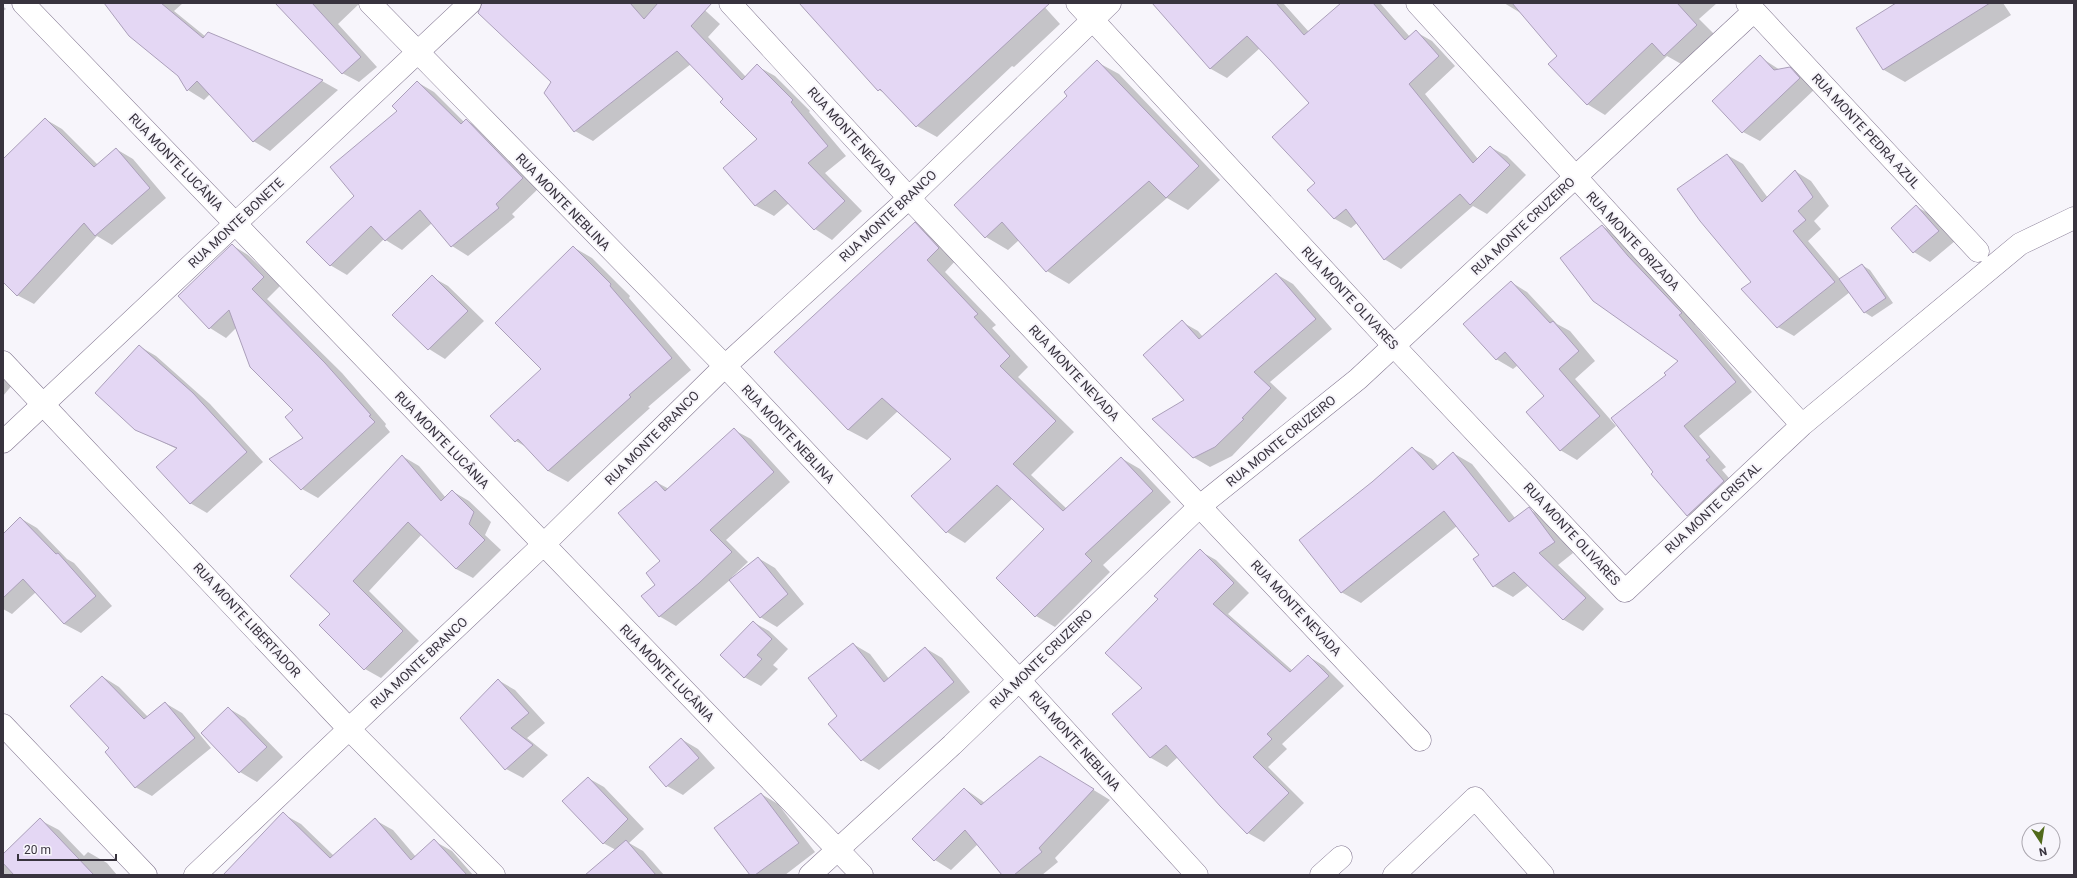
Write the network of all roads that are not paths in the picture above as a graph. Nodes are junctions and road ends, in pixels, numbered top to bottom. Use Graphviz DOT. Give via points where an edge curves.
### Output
graph roads {
  1 [pos="23,3"];
  2 [pos="370,3"];
  3 [pos="470,3"];
  4 [pos="730,3"];
  5 [pos="1077,3"];
  6 [pos="1110,3"];
  7 [pos="1417,3"];
  8 [pos="1751,7"];
  9 [pos="1093,19"];
  10 [pos="417,53"];
  11 [pos="1574,177"];
  12 [pos="908,198"];
  13 [pos="2074,218"];
  14 [pos="235,224"];
  15 [pos="1978,251"];
  16 [pos="1394,346"];
  17 [pos="3,362"];
  18 [pos="725,366"];
  19 [pos="43,404"];
  20 [pos="1802,425"];
  21 [pos="3,442"];
  22 [pos="1200,506"];
  23 [pos="543,545"];
  24 [pos="1625,591"];
  25 [pos="1019,680"];
  26 [pos="3,725"];
  27 [pos="349,729"];
  28 [pos="1420,740"];
  29 [pos="838,849"];
  30 [pos="1340,857"];
  31 [pos="146,875"];
  32 [pos="195,875"];
  33 [pos="494,875"];
  34 [pos="810,875"];
  35 [pos="862,875"];
  36 [pos="1197,875"];
  37 [pos="1321,875"];
  38 [pos="1394,875"];
  39 [pos="1543,875"];
  1 -- 14 [label="street, RUA MONTE LUCÂNIA"];
  2 -- 10 [label="street, RUA MONTE NEBLINA"];
  3 -- 10 [label="street, RUA MONTE BONETE"];
  4 -- 12 [label="street, RUA MONTE NEVADA"];
  5 -- 9 [label="street, RUA MONTE OLIVARES"];
  6 -- 9 [label="street, RUA MONTE BRANCO"];
  7 -- 11 [label="street, RUA MONTE ORIZADA"];
  8 -- 11 [label="street, RUA MONTE CRUZEIRO"];
  8 -- 15 [label="street, RUA MONTE PEDRA AZUL"];
  9 -- 12 [label="street, RUA MONTE BRANCO"];
  9 -- 16 [label="street, RUA MONTE OLIVARES"];
  10 -- 14 [label="street, RUA MONTE BONETE"];
  10 -- 18 [label="street, RUA MONTE NEBLINA"];
  11 -- 16 [label="street, RUA MONTE CRUZEIRO"];
  11 -- 20 [label="street, RUA MONTE ORIZADA"];
  12 -- 18 [label="street, RUA MONTE BRANCO"];
  12 -- 22 [label="street, RUA MONTE NEVADA"];
  13 -- 20 [label="street, RUA MONTE CRISTAL" via="2020,244"];
  14 -- 19 [label="street, RUA MONTE BONETE"];
  14 -- 23 [label="street, RUA MONTE LUCÂNIA"];
  16 -- 22 [label="street, RUA MONTE CRUZEIRO" via="1358,379"];
  16 -- 24 [label="street, RUA MONTE OLIVARES"];
  17 -- 19 [label="street, RUA MONTE LIBERTADOR"];
  18 -- 23 [label="street, RUA MONTE BRANCO"];
  18 -- 25 [label="street, RUA MONTE NEBLINA"];
  19 -- 21 [label="street, RUA MONTE BONETE"];
  19 -- 27 [label="street, RUA MONTE LIBERTADOR"];
  20 -- 24 [label="street, RUA MONTE CRISTAL"];
  22 -- 25 [label="street, RUA MONTE CRUZEIRO"];
  22 -- 28 [label="street, RUA MONTE NEVADA"];
  23 -- 27 [label="street, RUA MONTE BRANCO"];
  23 -- 29 [label="street, RUA MONTE LUCÂNIA"];
  25 -- 29 [label="street, RUA MONTE CRUZEIRO"];
  25 -- 36 [label="street, RUA MONTE NEBLINA"];
  26 -- 31 [label="street"];
  27 -- 32 [label="street, RUA MONTE BRANCO"];
  27 -- 33 [label="street, RUA MONTE LIBERTADOR"];
  29 -- 34 [label="street, RUA MONTE CRUZEIRO"];
  29 -- 35 [label="street, RUA MONTE LUCÂNIA"];
  30 -- 37 [label="street"];
  38 -- 39 [label="street" via="1475,798"];
}
